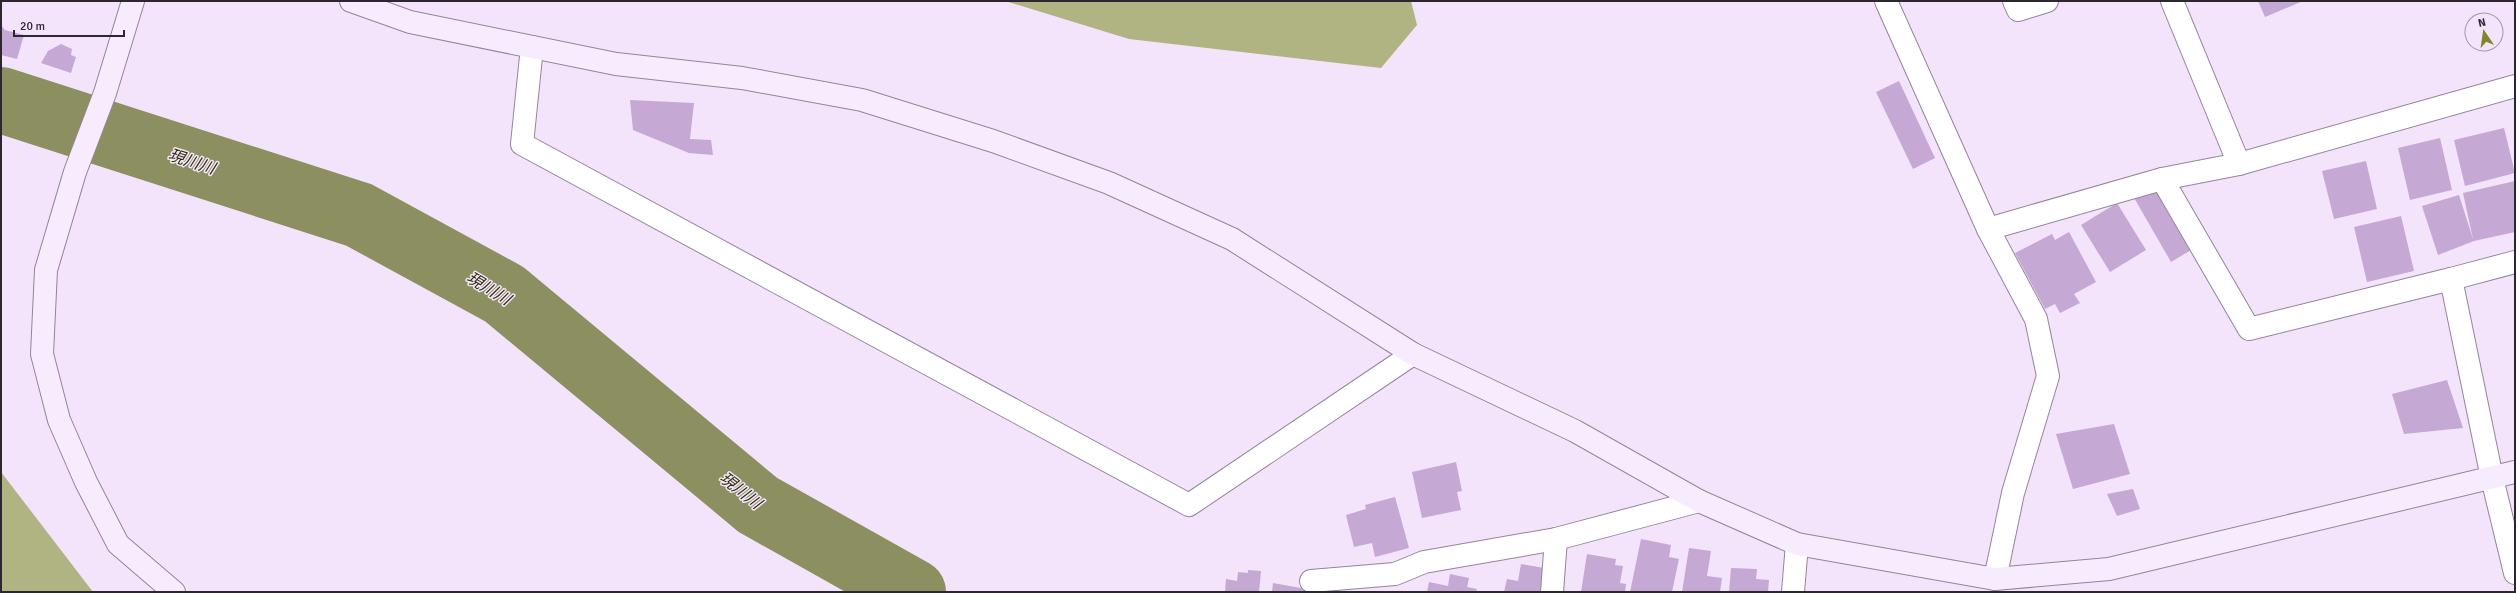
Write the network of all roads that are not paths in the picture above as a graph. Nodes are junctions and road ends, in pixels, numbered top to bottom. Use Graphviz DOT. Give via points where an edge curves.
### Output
graph roads {
  1 [pos="133,1"];
  2 [pos="351,1"];
  3 [pos="1886,1"];
  4 [pos="2014,1"];
  5 [pos="2047,1"];
  6 [pos="2172,1"];
  7 [pos="532,47"];
  8 [pos="2515,86"];
  9 [pos="2239,164"];
  10 [pos="2162,179"];
  11 [pos="1988,229"];
  12 [pos="2515,262"];
  13 [pos="2451,279"];
  14 [pos="1413,354"];
  15 [pos="2515,472"];
  16 [pos="2492,478"];
  17 [pos="1700,501"];
  18 [pos="1556,539"];
  19 [pos="1797,544"];
  20 [pos="2515,573"];
  21 [pos="1995,578"];
  22 [pos="1311,581"];
  23 [pos="174,592"];
  24 [pos="1552,592"];
  25 [pos="1793,592"];
  1 -- 23 [label="street" via="105,94 75,172 46,270 42,354 59,420 86,482 118,544"];
  2 -- 7 [label="street" via="410,22"];
  3 -- 11 [label="street"];
  4 -- 5 [label="street" via="2018,10"];
  6 -- 9 [label="street"];
  7 -- 14 [label="street" via="616,64 742,78 862,100 993,141 1109,183 1232,239"];
  7 -- 14 [label="street" via="522,144 1189,505"];
  8 -- 9 [label="street"];
  9 -- 10 [label="street"];
  10 -- 11 [label="street"];
  10 -- 13 [label="street" via="2249,329"];
  11 -- 21 [label="street" via="2036,319 2048,376 2013,493"];
  12 -- 13 [label="street"];
  13 -- 16 [label="street"];
  14 -- 17 [label="street" via="1575,431"];
  15 -- 16 [label="street"];
  16 -- 20 [label="street"];
  16 -- 21 [label="street" via="2109,569"];
  17 -- 18 [label="street"];
  17 -- 19 [label="street"];
  18 -- 22 [label="street" via="1424,562 1395,574"];
  18 -- 24 [label="street"];
  19 -- 21 [label="street"];
  19 -- 25 [label="street"];
}
